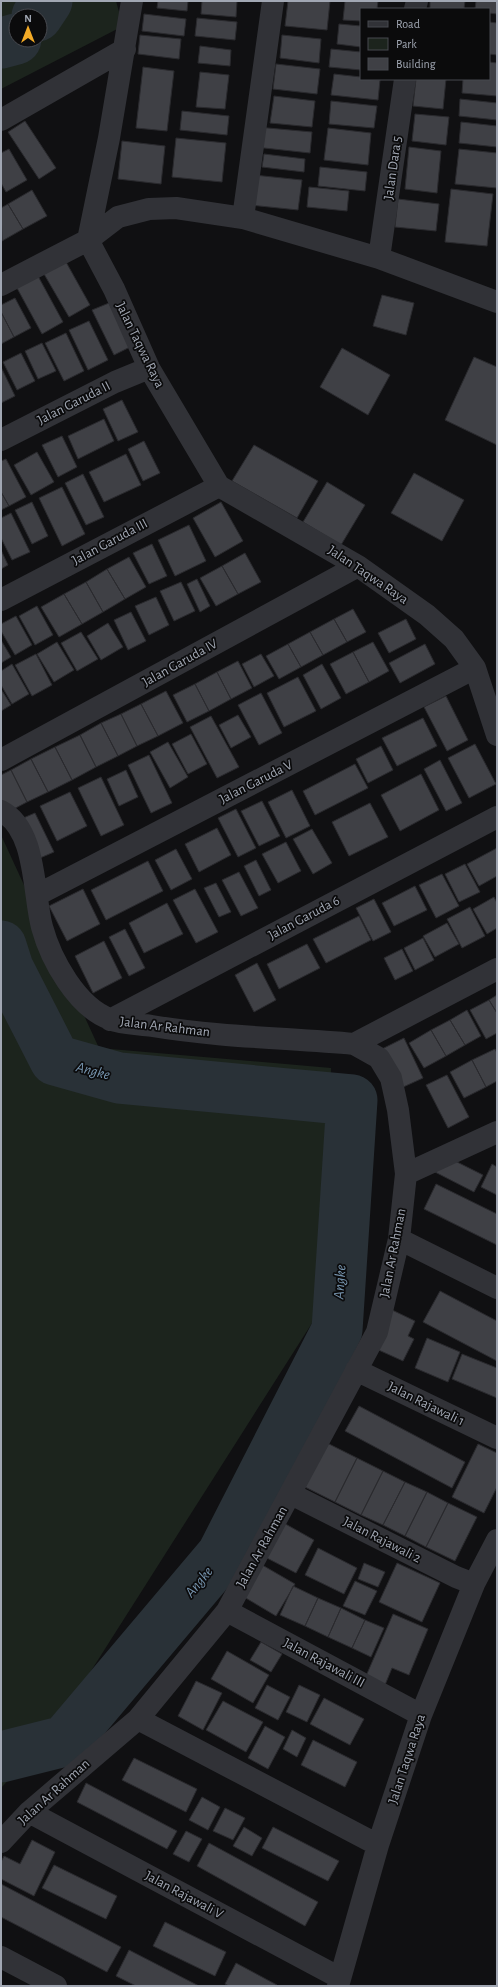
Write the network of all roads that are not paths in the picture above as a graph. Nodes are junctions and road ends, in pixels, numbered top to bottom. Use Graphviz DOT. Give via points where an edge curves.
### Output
graph roads {
  1 [pos="132,1"];
  2 [pos="273,1"];
  3 [pos="125,49"];
  4 [pos="405,80"];
  5 [pos="1,120"];
  6 [pos="243,218"];
  7 [pos="88,240"];
  8 [pos="379,258"];
  9 [pos="1,285"];
  10 [pos="497,302"];
  11 [pos="149,368"];
  12 [pos="1,440"];
  13 [pos="219,486"];
  14 [pos="358,566"];
  15 [pos="1,600"];
  16 [pos="475,668"];
  17 [pos="497,735"];
  18 [pos="1,760"];
  19 [pos="1,811"];
  20 [pos="497,816"];
  21 [pos="37,895"];
  22 [pos="497,969"];
  23 [pos="110,1020"];
  24 [pos="354,1044"];
  25 [pos="496,1134"];
  26 [pos="406,1174"];
  27 [pos="399,1239"];
  28 [pos="497,1288"];
  29 [pos="356,1370"];
  30 [pos="497,1438"];
  31 [pos="291,1494"];
  32 [pos="497,1540"];
  33 [pos="474,1584"];
  34 [pos="227,1611"];
  35 [pos="421,1715"];
  36 [pos="138,1719"];
  37 [pos="29,1812"];
  38 [pos="1,1842"];
  39 [pos="378,1845"];
  40 [pos="1,1957"];
  41 [pos="339,1982"];
  42 [pos="56,1986"];
  1 -- 3 [label="street"];
  2 -- 6 [label="street"];
  3 -- 5 [label="street"];
  3 -- 7 [label="street"];
  4 -- 8 [label="street, Jalan Dara 5"];
  6 -- 7 [label="street" via="176,208 149,209 118,217"];
  6 -- 8 [label="street"];
  7 -- 9 [label="street"];
  7 -- 11 [label="street, Jalan Taqwa Raya" via="114,289"];
  8 -- 10 [label="street"];
  11 -- 12 [label="street, Jalan Garuda II" via="115,382"];
  11 -- 13 [label="street, Jalan Taqwa Raya"];
  13 -- 14 [label="street, Jalan Taqwa Raya"];
  13 -- 15 [label="street, Jalan Garuda III"];
  14 -- 16 [label="street, Jalan Taqwa Raya" via="427,615 454,639"];
  14 -- 18 [label="street, Jalan Garuda IV"];
  16 -- 17 [label="street, Jalan Taqwa Raya"];
  16 -- 21 [label="street, Jalan Garuda V"];
  19 -- 21 [label="street, Jalan Ar Rahman" via="8,815 22,834 32,865"];
  20 -- 23 [label="street, Jalan Garuda 6"];
  21 -- 23 [label="street, Jalan Ar Rahman" via="42,927 59,968 85,1005"];
  22 -- 24 [label="street"];
  23 -- 24 [label="street, Jalan Ar Rahman" via="173,1030"];
  24 -- 26 [label="street, Jalan Ar Rahman" via="379,1058 391,1078"];
  25 -- 26 [label="street"];
  26 -- 27 [label="street, Jalan Ar Rahman"];
  27 -- 28 [label="street"];
  27 -- 29 [label="street, Jalan Ar Rahman" via="377,1332"];
  29 -- 30 [label="street, Jalan Rajawali 1"];
  29 -- 31 [label="street, Jalan Ar Rahman"];
  31 -- 33 [label="street, Jalan Rajawali 2"];
  31 -- 34 [label="street, Jalan Ar Rahman"];
  32 -- 33 [label="street, Jalan Taqwa Raya"];
  33 -- 35 [label="street, Jalan Taqwa Raya"];
  34 -- 35 [label="street, Jalan Rajawali III"];
  34 -- 36 [label="street, Jalan Ar Rahman"];
  35 -- 39 [label="street, Jalan Taqwa Raya"];
  36 -- 37 [label="street, Jalan Ar Rahman"];
  36 -- 39 [label="street"];
  37 -- 38 [label="street, Jalan Ar Rahman"];
  37 -- 41 [label="street, Jalan Rajawali V"];
  39 -- 41 [label="street, Jalan Taqwa Raya"];
  40 -- 42 [label="street"];
}
